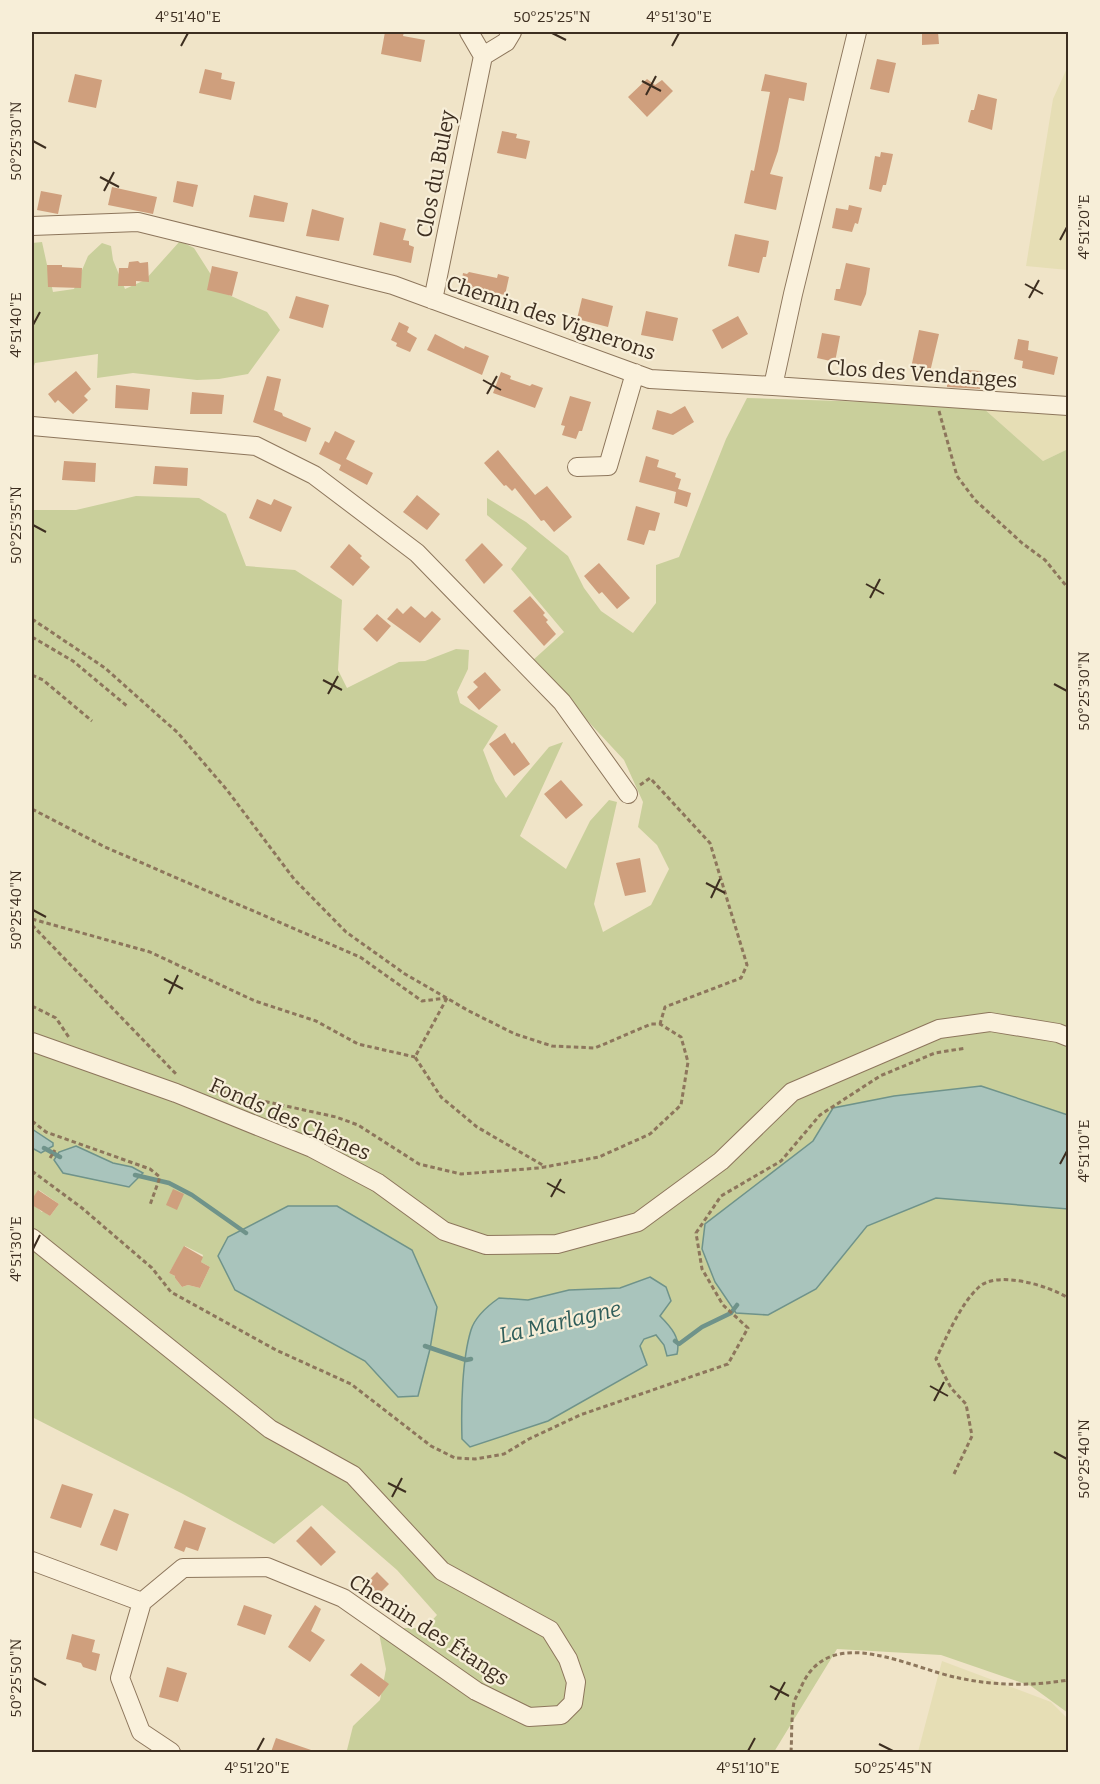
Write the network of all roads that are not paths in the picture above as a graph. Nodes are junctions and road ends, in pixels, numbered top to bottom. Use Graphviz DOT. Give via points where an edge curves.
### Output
graph roads {
  1 [pos="469,32"];
  2 [pos="512,32"];
  3 [pos="857,32"];
  4 [pos="483,56"];
  5 [pos="32,226"];
  6 [pos="433,300"];
  7 [pos="635,373"];
  8 [pos="773,386"];
  9 [pos="1068,406"];
  10 [pos="32,426"];
  11 [pos="577,467"];
  12 [pos="628,794"];
  13 [pos="1068,1037"];
  14 [pos="32,1042"];
  15 [pos="32,1238"];
  16 [pos="32,1561"];
  17 [pos="142,1602"];
  18 [pos="171,1752"];
  1 -- 4 [label="street"];
  2 -- 4 [label="street" via="506,42"];
  3 -- 8 [label="street"];
  4 -- 6 [label="street, Clos du Buley"];
  5 -- 6 [label="street, Chemin des Vignerons" via="138,222 393,285"];
  6 -- 7 [label="street, Chemin des Vignerons"];
  7 -- 8 [label="street, Chemin des Vignerons" via="650,379"];
  7 -- 11 [label="street" via="608,466"];
  8 -- 9 [label="street, Clos des Vendanges"];
  10 -- 12 [label="street" via="256,446 314,476 417,553 562,702"];
  13 -- 14 [label="street, Fonds des Chênes" via="990,1022 939,1029 792,1092 721,1161 638,1222 557,1244 486,1245 444,1231 378,1183 312,1148 176,1093"];
  15 -- 17 [label="street, Chemin des Étangs" via="270,1429 352,1475 442,1571 550,1630 568,1659 576,1682 573,1703 561,1716 529,1717 476,1691 343,1598 267,1567 183,1568"];
  16 -- 17 [label="street"];
  17 -- 18 [label="street" via="120,1678 141,1732"];
}
